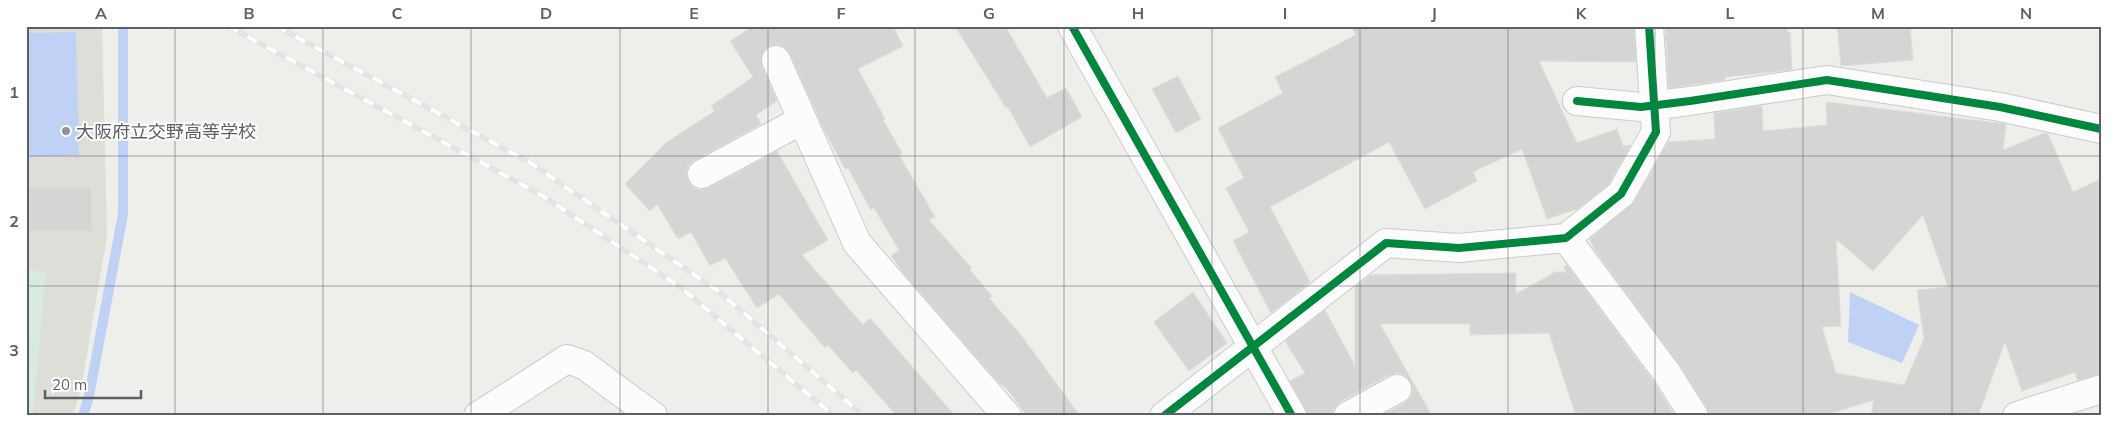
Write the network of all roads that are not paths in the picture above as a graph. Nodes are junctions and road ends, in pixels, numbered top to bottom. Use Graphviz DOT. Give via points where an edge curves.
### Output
graph roads {
  1 [pos="1072,26"];
  2 [pos="1649,26"];
  3 [pos="776,60"];
  4 [pos="1577,101"];
  5 [pos="1653,106"];
  6 [pos="802,120"];
  7 [pos="2101,129"];
  8 [pos="702,174"];
  9 [pos="1566,238"];
  10 [pos="1253,348"];
  11 [pos="1397,389"];
  12 [pos="2101,389"];
  13 [pos="478,416"];
  14 [pos="653,416"];
  15 [pos="1007,416"];
  16 [pos="1164,416"];
  17 [pos="1292,416"];
  18 [pos="1348,416"];
  19 [pos="1694,416"];
  20 [pos="2017,416"];
  1 -- 10 [label="street"];
  2 -- 5 [label="street"];
  3 -- 6 [label="street"];
  4 -- 5 [label="street"];
  5 -- 7 [label="street" via="1827,80 2000,107"];
  5 -- 9 [label="street" via="1656,132 1622,194"];
  6 -- 8 [label="street"];
  6 -- 15 [label="street" via="857,243"];
  9 -- 10 [label="street" via="1459,248 1386,243"];
  9 -- 19 [label="street" via="1666,372"];
  10 -- 16 [label="street"];
  10 -- 17 [label="street"];
  11 -- 18 [label="street"];
  12 -- 20 [label="street"];
  13 -- 14 [label="street" via="566,359 584,365"];
}
